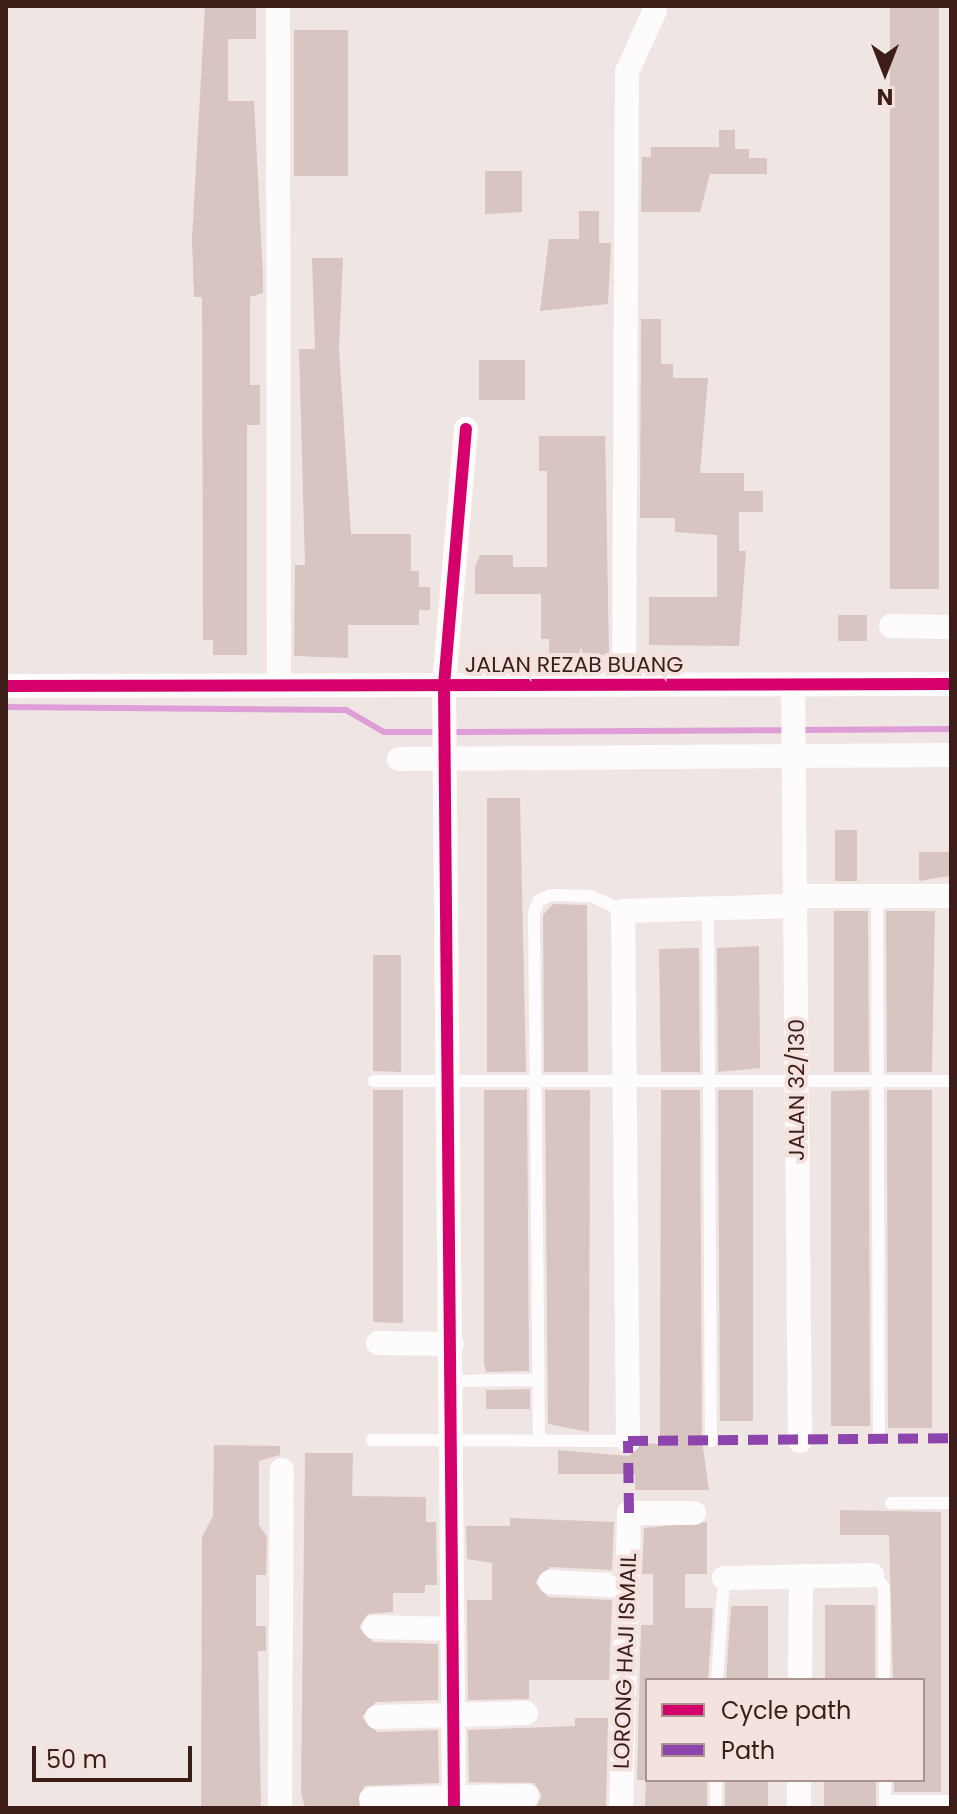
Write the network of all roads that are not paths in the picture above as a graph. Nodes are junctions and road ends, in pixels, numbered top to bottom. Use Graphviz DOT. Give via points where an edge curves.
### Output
graph roads {
  1 [pos="278,6"];
  2 [pos="655,10"];
  3 [pos="466,429"];
  4 [pos="891,626"];
  5 [pos="951,627"];
  6 [pos="951,684"];
  7 [pos="279,685"];
  8 [pos="444,685"];
  9 [pos="624,685"];
  10 [pos="793,685"];
  11 [pos="6,686"];
  12 [pos="449,738"];
  13 [pos="796,739"];
  14 [pos="951,755"];
  15 [pos="399,759"];
  16 [pos="877,896"];
  17 [pos="951,896"];
  18 [pos="796,901"];
  19 [pos="708,909"];
  20 [pos="623,911"];
  21 [pos="374,1081"];
  22 [pos="451,1081"];
  23 [pos="535,1081"];
  24 [pos="625,1081"];
  25 [pos="711,1081"];
  26 [pos="797,1081"];
  27 [pos="875,1081"];
  28 [pos="951,1081"];
  29 [pos="378,1343"];
  30 [pos="452,1344"];
  31 [pos="538,1380"];
  32 [pos="452,1381"];
  33 [pos="879,1439"];
  34 [pos="372,1440"];
  35 [pos="453,1440"];
  36 [pos="539,1440"];
  37 [pos="628,1441"];
  38 [pos="711,1441"];
  39 [pos="800,1441"];
  40 [pos="282,1470"];
  41 [pos="891,1503"];
  42 [pos="951,1503"];
  43 [pos="694,1513"];
  44 [pos="872,1575"];
  45 [pos="801,1576"];
  46 [pos="724,1578"];
  47 [pos="550,1582"];
  48 [pos="627,1586"];
  49 [pos="374,1627"];
  50 [pos="453,1629"];
  51 [pos="717,1678"];
  52 [pos="800,1678"];
  53 [pos="884,1678"];
  54 [pos="526,1713"];
  55 [pos="454,1715"];
  56 [pos="377,1717"];
  57 [pos="716,1782"];
  58 [pos="799,1782"];
  59 [pos="885,1782"];
  60 [pos="527,1796"];
  61 [pos="371,1799"];
  62 [pos="951,1801"];
  63 [pos="454,1802"];
  64 [pos="885,1804"];
  65 [pos="280,1808"];
  66 [pos="621,1808"];
  67 [pos="716,1808"];
  68 [pos="799,1808"];
  1 -- 7 [label="street"];
  2 -- 9 [label="street" via="627,72"];
  3 -- 8 [label="street"];
  4 -- 5 [label="street"];
  6 -- 10 [label="street, JALAN REZAB BUANG"];
  7 -- 8 [label="street, JALAN REZAB BUANG"];
  7 -- 11 [label="street, JALAN REZAB BUANG"];
  8 -- 9 [label="street, JALAN REZAB BUANG"];
  8 -- 12 [label="street"];
  9 -- 10 [label="street, JALAN REZAB BUANG"];
  10 -- 13 [label="street, JALAN 32/130"];
  12 -- 13 [label="street"];
  12 -- 15 [label="street"];
  12 -- 22 [label="street"];
  13 -- 14 [label="street"];
  13 -- 18 [label="street, JALAN 32/130"];
  16 -- 17 [label="street"];
  16 -- 18 [label="street"];
  16 -- 27 [label="lane"];
  18 -- 19 [label="street"];
  18 -- 26 [label="street, JALAN 32/130"];
  19 -- 20 [label="street"];
  19 -- 25 [label="lane"];
  20 -- 23 [label="lane" via="591,896 539,900"];
  20 -- 24 [label="street"];
  21 -- 22 [label="lane"];
  22 -- 23 [label="lane"];
  22 -- 30 [label="street"];
  23 -- 24 [label="lane"];
  23 -- 31 [label="lane"];
  24 -- 25 [label="lane"];
  24 -- 37 [label="street"];
  25 -- 26 [label="lane"];
  25 -- 38 [label="lane"];
  26 -- 27 [label="lane"];
  26 -- 39 [label="street, JALAN 32/130"];
  27 -- 28 [label="lane"];
  27 -- 33 [label="lane"];
  29 -- 30 [label="street"];
  30 -- 32 [label="street"];
  31 -- 32 [label="lane"];
  31 -- 36 [label="lane"];
  32 -- 35 [label="street"];
  34 -- 35 [label="lane"];
  35 -- 36 [label="lane"];
  35 -- 50 [label="street"];
  36 -- 37 [label="lane"];
  40 -- 65 [label="street"];
  41 -- 42 [label="lane"];
  43 -- 48 [label="street, LORONG HAJI ISMAIL" via="629,1513"];
  44 -- 45 [label="street"];
  44 -- 53 [label="lane" via="884,1587"];
  45 -- 46 [label="street"];
  45 -- 52 [label="street"];
  46 -- 51 [label="lane"];
  47 -- 48 [label="street"];
  48 -- 66 [label="street, LORONG HAJI ISMAIL"];
  49 -- 50 [label="street"];
  50 -- 55 [label="street"];
  54 -- 55 [label="street"];
  55 -- 56 [label="street"];
  55 -- 63 [label="street"];
  57 -- 67 [label="lane"];
  58 -- 68 [label="street"];
  59 -- 64 [label="lane"];
  60 -- 63 [label="street"];
  61 -- 63 [label="street"];
  62 -- 64 [label="lane"];
}
